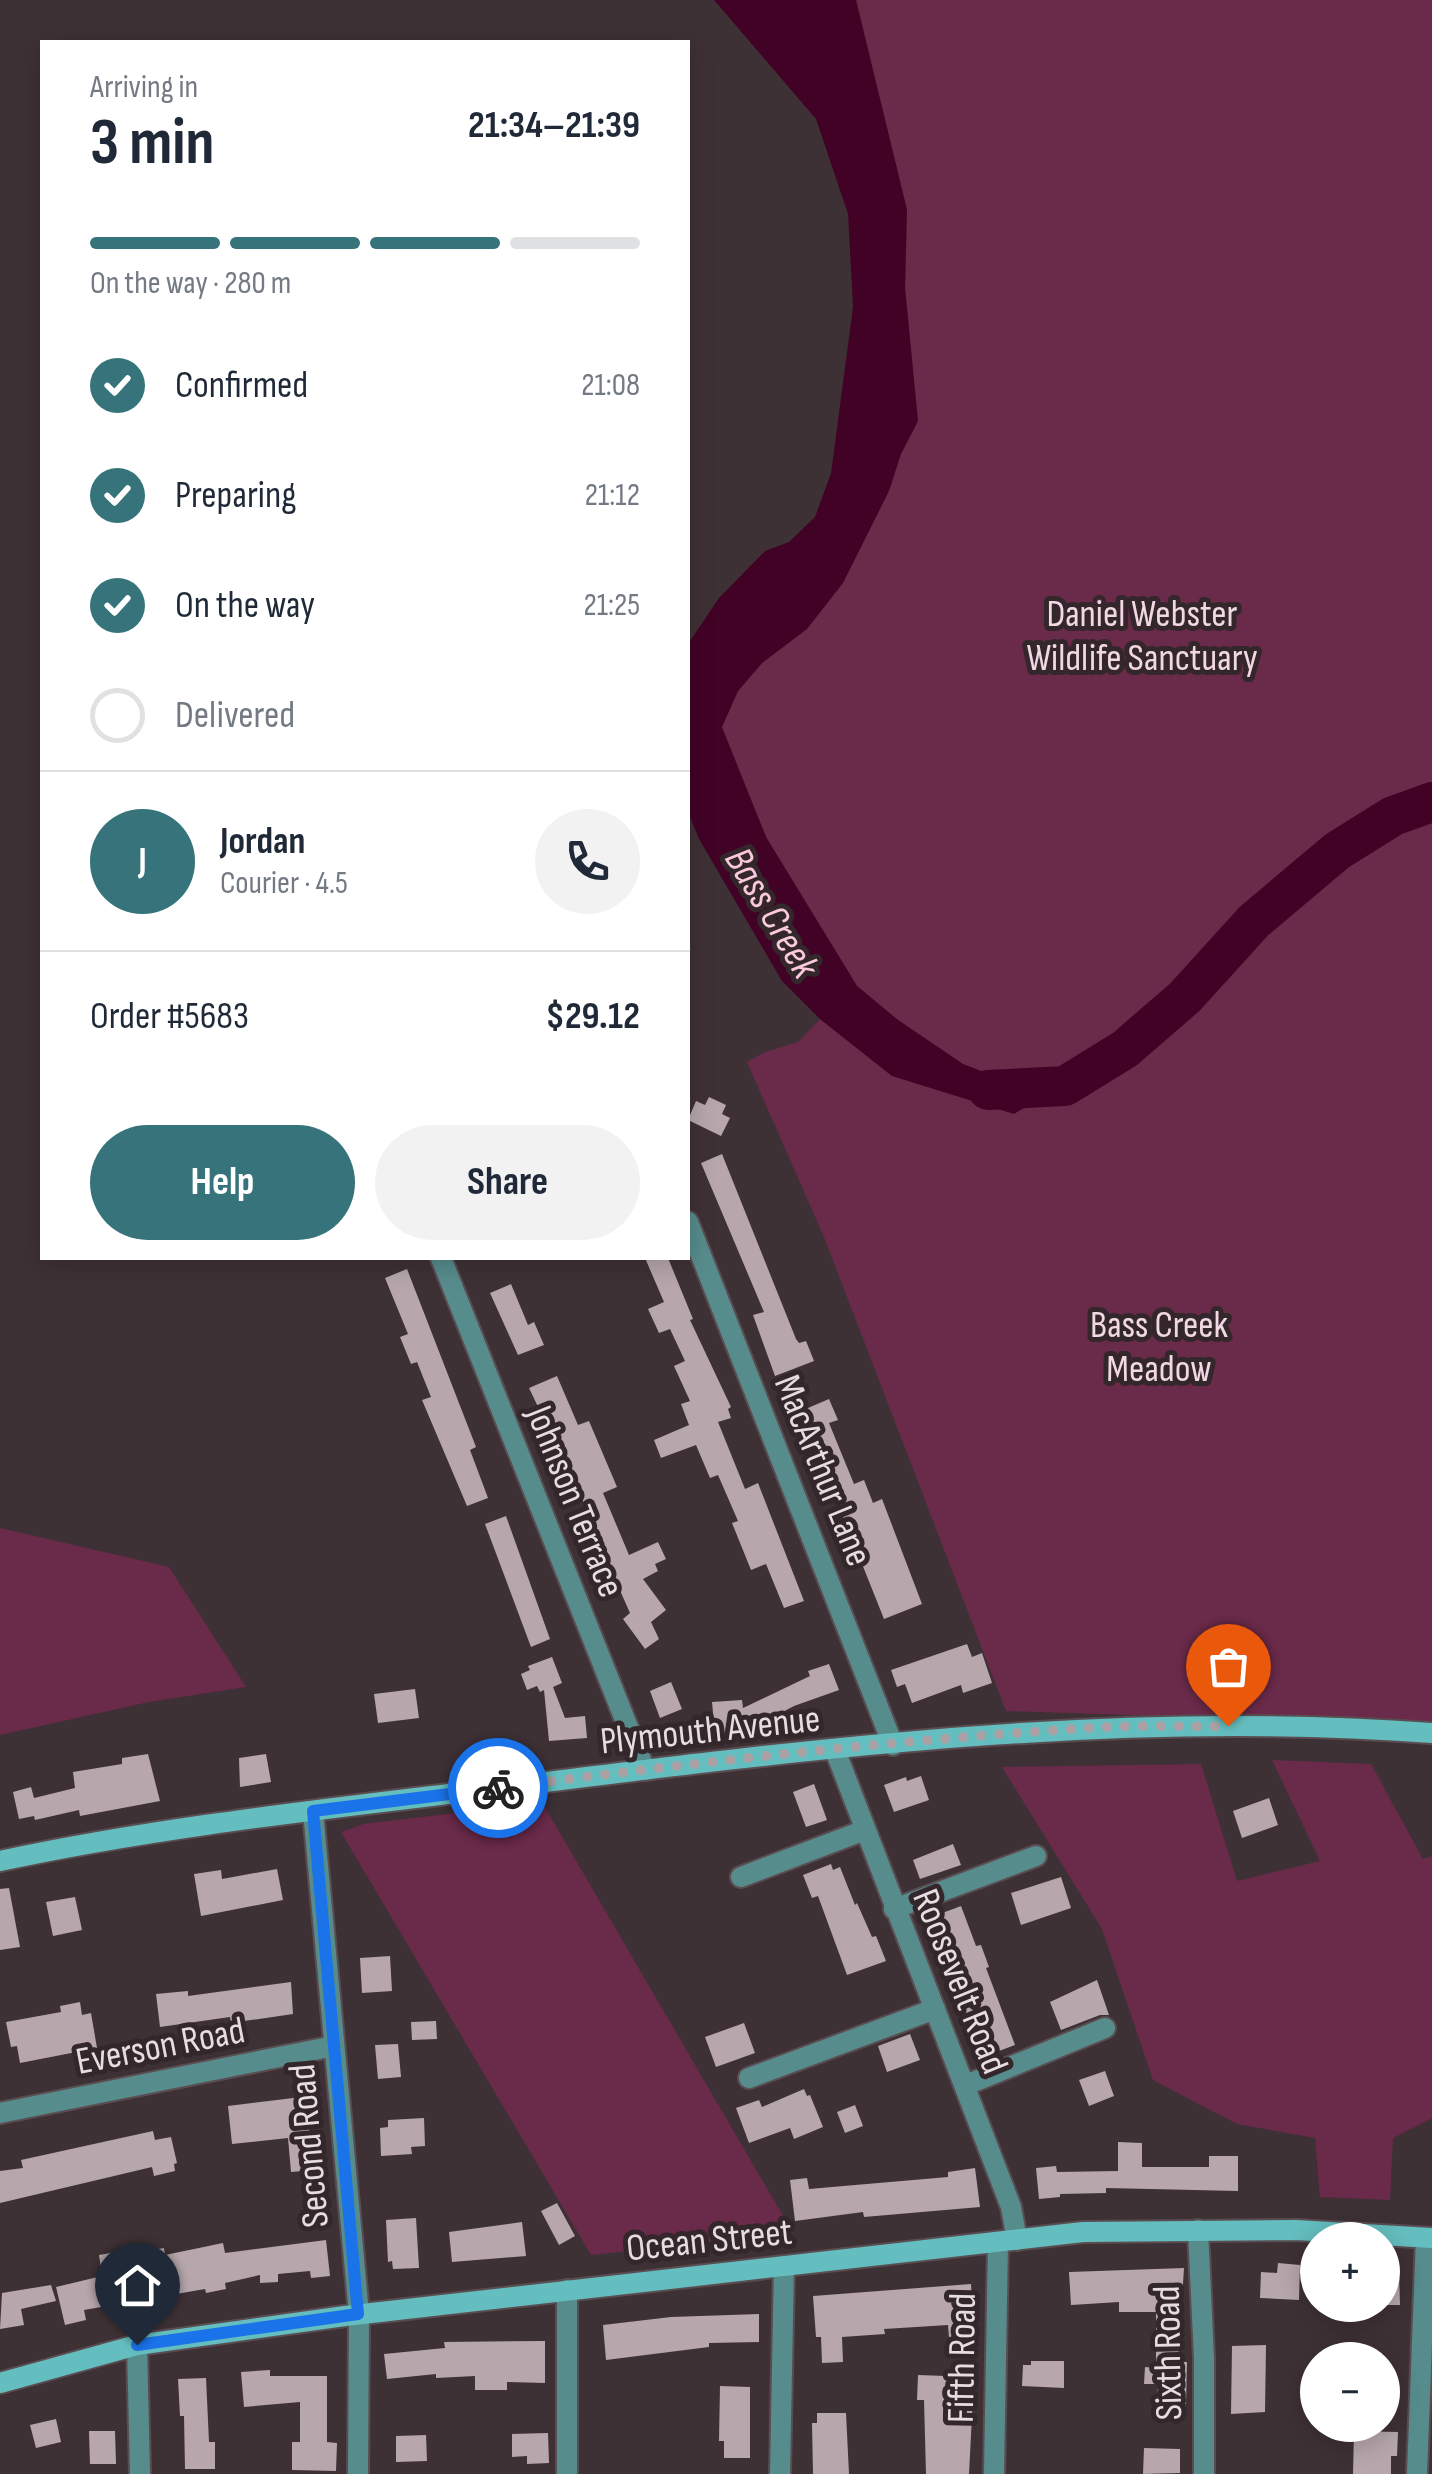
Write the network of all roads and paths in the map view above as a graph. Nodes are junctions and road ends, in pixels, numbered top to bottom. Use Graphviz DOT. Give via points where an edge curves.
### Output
graph roads {
  1 [pos="690,1227"];
  2 [pos="443,1260"];
  3 [pos="1432,1733"];
  4 [pos="893,1745"];
  5 [pos="835,1750"];
  6 [pos="646,1770"];
  7 [pos="313,1811"];
  8 [pos="864,1830"];
  9 [pos="1036,1856"];
  10 [pos="0,1862"];
  11 [pos="741,1877"];
  12 [pos="894,1910"];
  13 [pos="935,2009"];
  14 [pos="1106,2028"];
  15 [pos="334,2046"];
  16 [pos="749,2078"];
  17 [pos="966,2085"];
  18 [pos="0,2112"];
  19 [pos="1198,2230"];
  20 [pos="1429,2238"];
  21 [pos="1007,2241"];
  22 [pos="784,2266"];
  23 [pos="567,2290"];
  24 [pos="358,2314"];
  25 [pos="137,2345"];
  26 [pos="0,2383"];
  27 [pos="140,2474"];
  28 [pos="358,2474"];
  29 [pos="567,2474"];
  30 [pos="780,2474"];
  31 [pos="994,2474"];
  32 [pos="1204,2474"];
  33 [pos="1416,2474"];
  1 -- 4 [label="street, MacArthur Lane"];
  2 -- 6 [label="street, Johnson Terrace"];
  3 -- 4 [label="street, Plymouth Avenue" via="1109,1727"];
  4 -- 5 [label="street, Plymouth Avenue"];
  5 -- 6 [label="street, Plymouth Avenue"];
  5 -- 8 [label="street, Roosevelt Road"];
  6 -- 7 [label="street, Plymouth Avenue"];
  7 -- 10 [label="street, Plymouth Avenue" via="171,1828"];
  7 -- 15 [label="street, Second Road"];
  8 -- 11 [label="street"];
  8 -- 12 [label="street, Roosevelt Road"];
  9 -- 12 [label="street"];
  12 -- 13 [label="street, Roosevelt Road"];
  13 -- 16 [label="street"];
  13 -- 17 [label="street, Roosevelt Road"];
  14 -- 17 [label="street"];
  15 -- 18 [label="street, Everson Road"];
  15 -- 24 [label="street, Second Road"];
  17 -- 21 [label="street, Roosevelt Road" via="1011,2207"];
  19 -- 20 [label="street, Ocean Street"];
  19 -- 21 [label="street, Ocean Street"];
  19 -- 32 [label="street, Sixth Road"];
  20 -- 33 [label="street"];
  21 -- 22 [label="street, Ocean Street"];
  21 -- 31 [label="street, Fifth Road"];
  22 -- 23 [label="street, Ocean Street"];
  22 -- 30 [label="street"];
  23 -- 24 [label="street, Ocean Street"];
  23 -- 29 [label="street"];
  24 -- 25 [label="street, Ocean Street"];
  24 -- 28 [label="street, Second Road"];
  25 -- 26 [label="street, Ocean Street"];
  25 -- 27 [label="street"];
}
